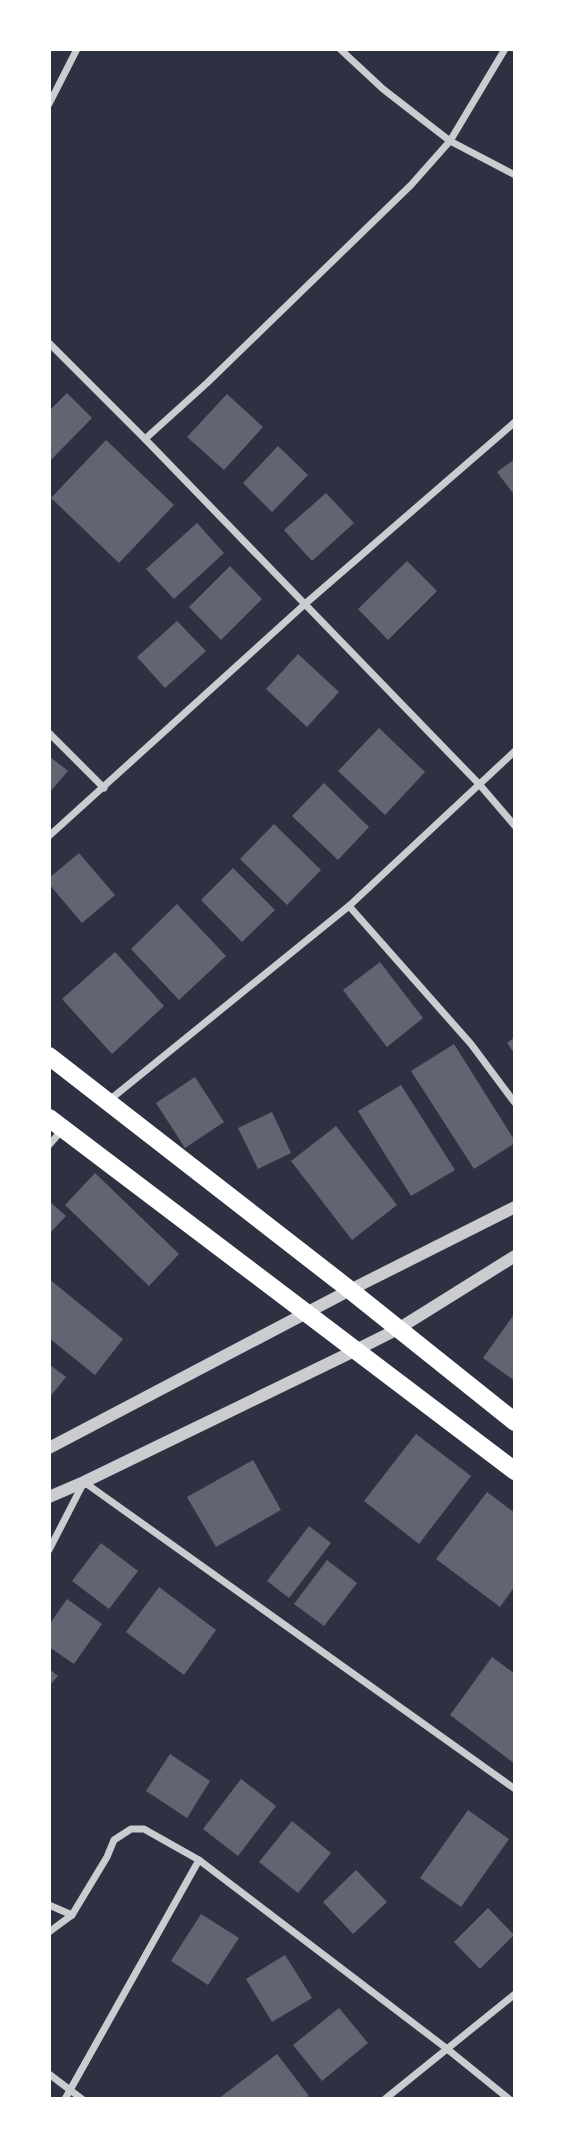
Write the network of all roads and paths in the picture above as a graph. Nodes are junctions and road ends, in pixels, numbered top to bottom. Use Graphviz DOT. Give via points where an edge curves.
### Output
graph roads {
  1 [pos="78,49"];
  2 [pos="340,49"];
  3 [pos="505,49"];
  4 [pos="49,104"];
  5 [pos="450,141"];
  6 [pos="515,175"];
  7 [pos="51,348"];
  8 [pos="515,422"];
  9 [pos="145,439"];
  10 [pos="305,604"];
  11 [pos="49,733"];
  12 [pos="515,751"];
  13 [pos="479,784"];
  14 [pos="104,788"];
  15 [pos="515,826"];
  16 [pos="49,836"];
  17 [pos="349,906"];
  18 [pos="49,1056"];
  19 [pos="107,1102"];
  20 [pos="515,1103"];
  21 [pos="55,1124"];
  22 [pos="49,1144"];
  23 [pos="515,1207"];
  24 [pos="515,1256"];
  25 [pos="350,1290"];
  26 [pos="306,1313"];
  27 [pos="398,1328"];
  28 [pos="354,1351"];
  29 [pos="515,1422"];
  30 [pos="49,1448"];
  31 [pos="515,1471"];
  32 [pos="85,1482"];
  33 [pos="49,1497"];
  34 [pos="49,1550"];
  35 [pos="515,1789"];
  36 [pos="199,1860"];
  37 [pos="49,1905"];
  38 [pos="72,1916"];
  39 [pos="49,1932"];
  40 [pos="515,1994"];
  41 [pos="446,2048"];
  42 [pos="49,2074"];
  43 [pos="70,2090"];
  44 [pos="65,2099"];
  45 [pos="82,2099"];
  46 [pos="385,2099"];
  47 [pos="509,2099"];
  1 -- 4 [label="street"];
  2 -- 5 [label="street"];
  3 -- 5 [label="street"];
  5 -- 6 [label="street"];
  5 -- 9 [label="street" via="411,185"];
  7 -- 9 [label="street"];
  8 -- 10 [label="street"];
  9 -- 10 [label="street"];
  10 -- 13 [label="street"];
  10 -- 14 [label="street"];
  11 -- 14 [label="street"];
  12 -- 13 [label="street"];
  13 -- 15 [label="street"];
  13 -- 17 [label="street"];
  14 -- 16 [label="street"];
  17 -- 19 [label="street"];
  17 -- 20 [label="street" via="471,1044"];
  18 -- 19 [label="main road"];
  19 -- 25 [label="main road"];
  21 -- 22 [label="street"];
  21 -- 26 [label="main road"];
  23 -- 25 [label="street"];
  24 -- 27 [label="street"];
  25 -- 26 [label="street"];
  25 -- 27 [label="main road"];
  26 -- 28 [label="main road"];
  26 -- 30 [label="street"];
  27 -- 28 [label="street"];
  27 -- 29 [label="main road"];
  28 -- 31 [label="main road"];
  28 -- 32 [label="street"];
  32 -- 33 [label="street"];
  32 -- 34 [label="street"];
  32 -- 35 [label="street"];
  36 -- 38 [label="street" via="144,1829 131,1829 114,1840"];
  36 -- 41 [label="street"];
  36 -- 43 [label="street"];
  37 -- 38 [label="street"];
  38 -- 39 [label="street"];
  40 -- 41 [label="street"];
  41 -- 46 [label="street"];
  41 -- 47 [label="street"];
  42 -- 43 [label="street"];
  43 -- 44 [label="street"];
  43 -- 45 [label="street"];
}
